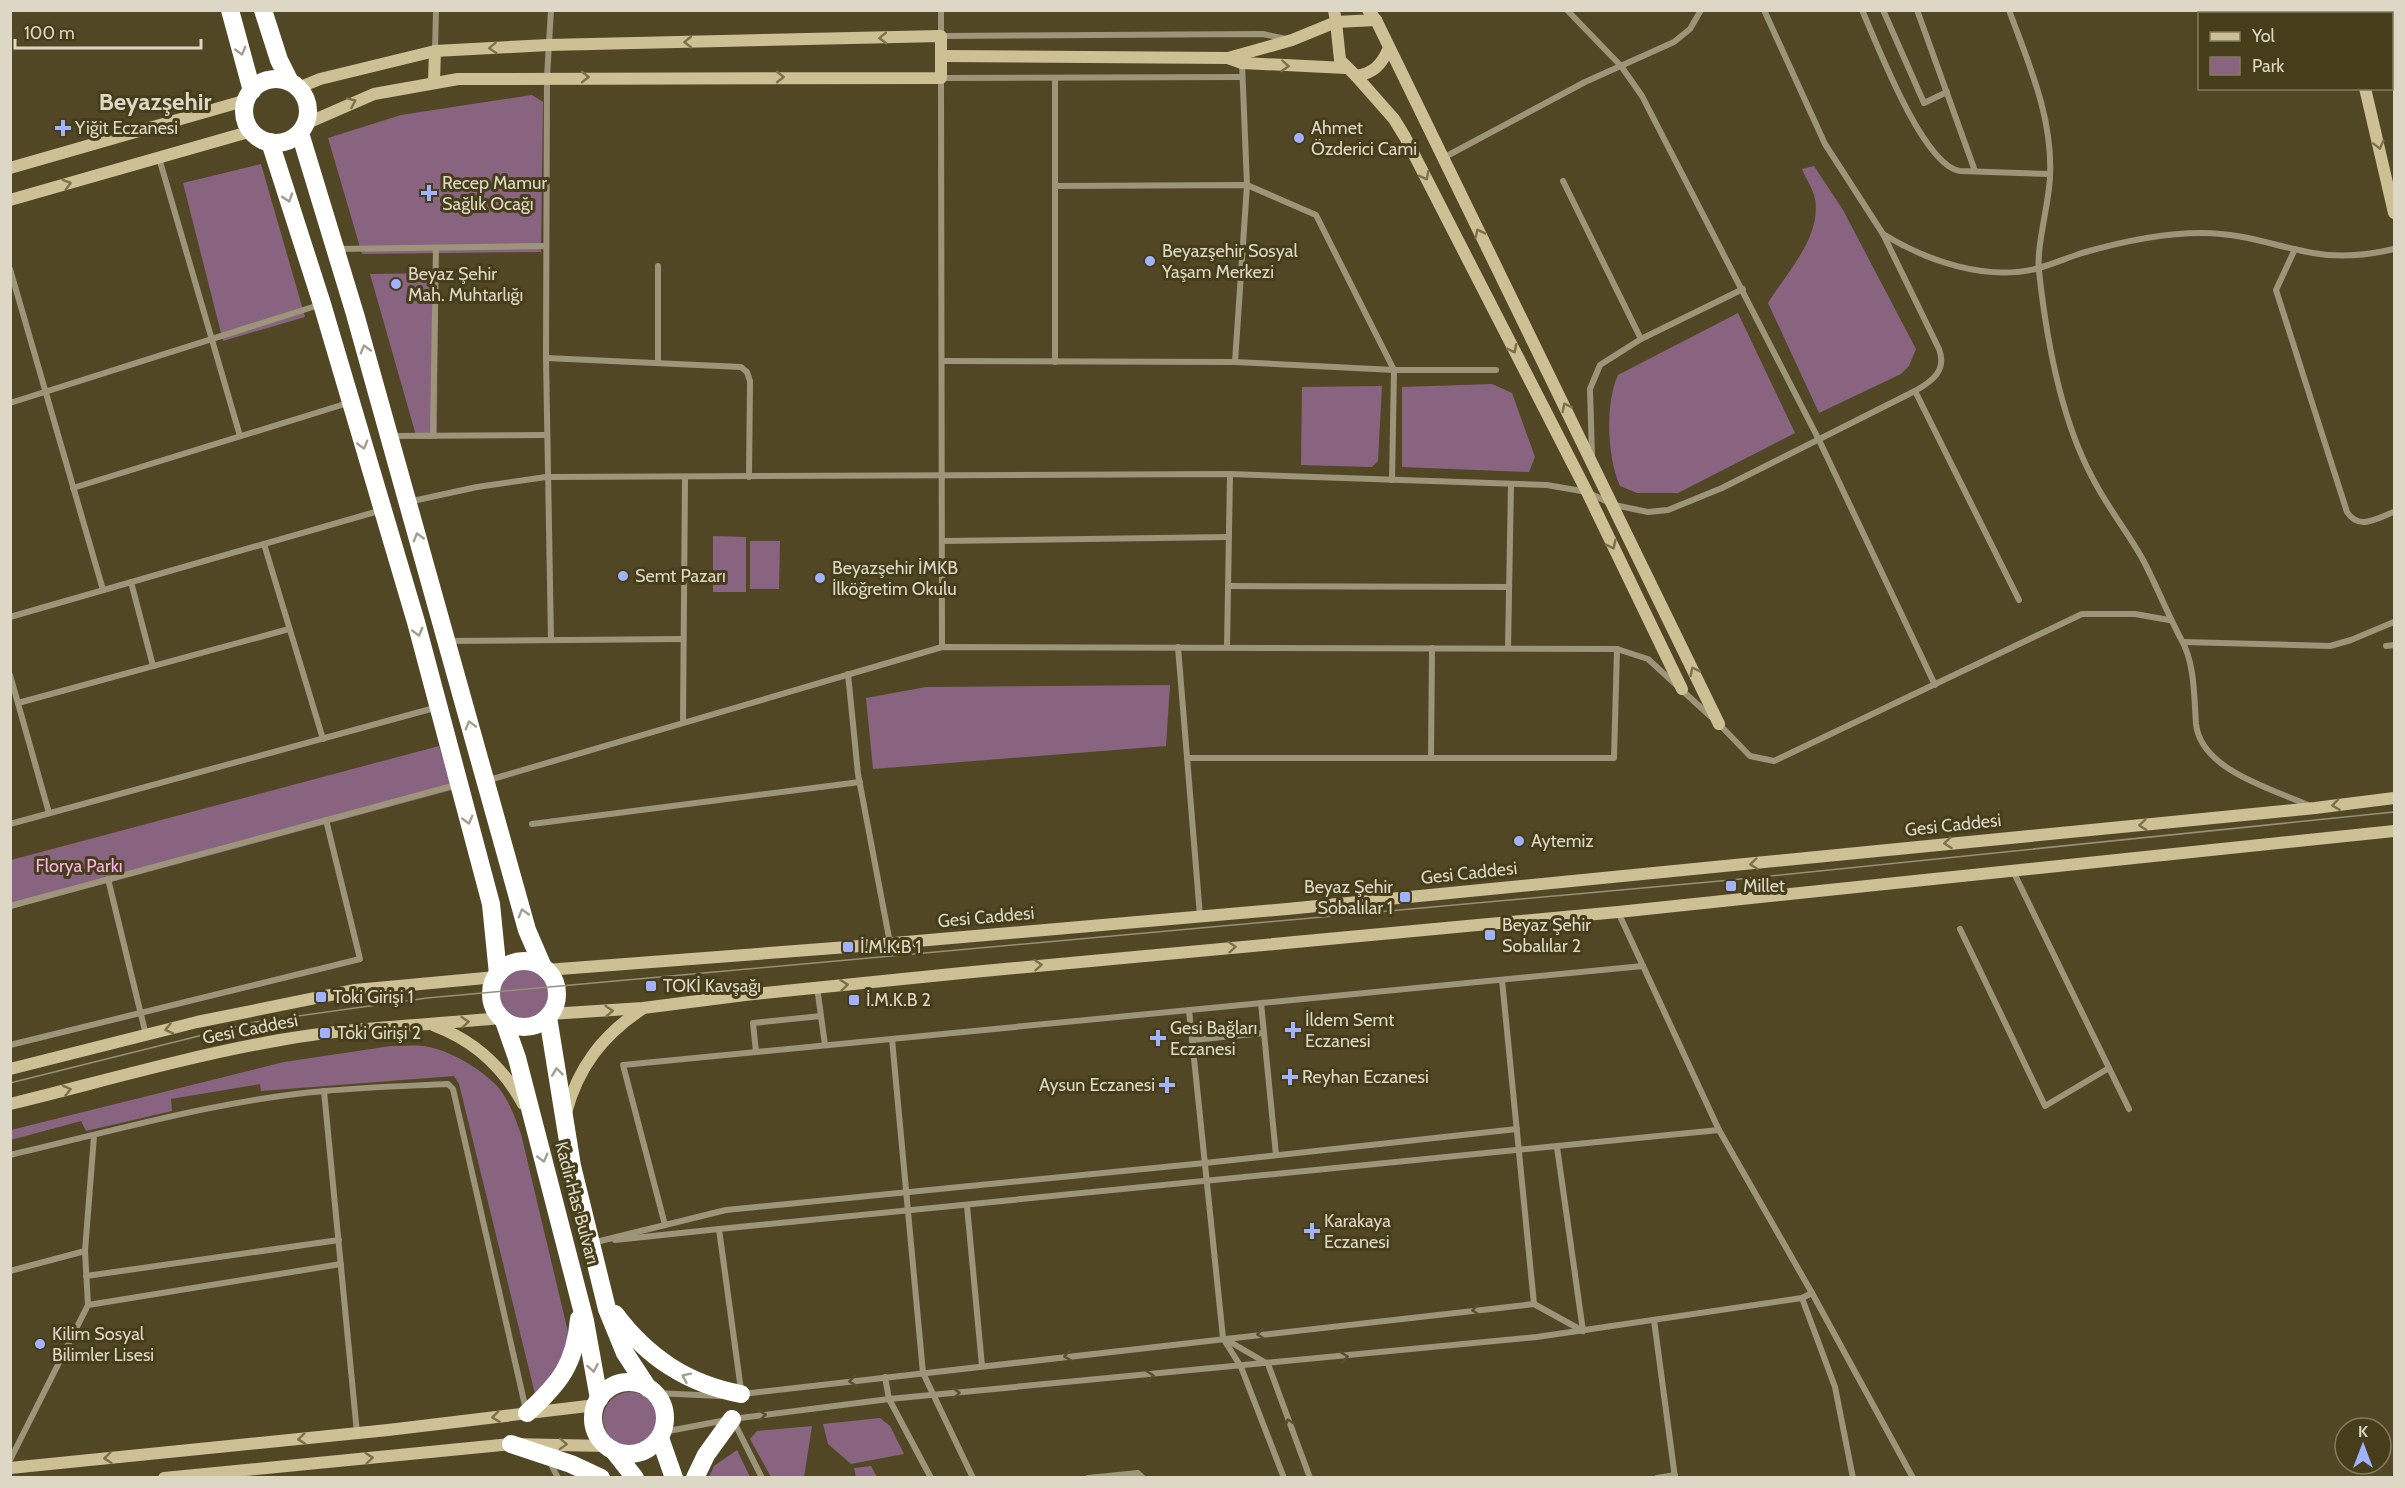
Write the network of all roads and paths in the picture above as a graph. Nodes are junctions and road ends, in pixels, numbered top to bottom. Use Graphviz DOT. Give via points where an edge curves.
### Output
graph roads {
  1 [pos="230,10"];
  2 [pos="263,10"];
  3 [pos="436,10"];
  4 [pos="551,10"];
  5 [pos="941,10"];
  6 [pos="1567,10"];
  7 [pos="1701,10"];
  8 [pos="1764,10"];
  9 [pos="1862,10"];
  10 [pos="1883,10"];
  11 [pos="1917,10"];
  12 [pos="2009,10"];
  13 [pos="1372,15"];
  14 [pos="1335,16"];
  15 [pos="941,36"];
  16 [pos="1292,40"];
  17 [pos="548,45"];
  18 [pos="1388,50"];
  19 [pos="435,51"];
  20 [pos="942,56"];
  21 [pos="1228,58"];
  22 [pos="1242,63"];
  23 [pos="1621,66"];
  24 [pos="1346,68"];
  25 [pos="1356,76"];
  26 [pos="547,77"];
  27 [pos="1242,77"];
  28 [pos="941,78"];
  29 [pos="1055,78"];
  30 [pos="434,81"];
  31 [pos="294,85"];
  32 [pos="2365,90"];
  33 [pos="1947,92"];
  34 [pos="249,95"];
  35 [pos="303,129"];
  36 [pos="252,131"];
  37 [pos="270,142"];
  38 [pos="159,158"];
  39 [pos="1443,158"];
  40 [pos="10,168"];
  41 [pos="1975,171"];
  42 [pos="2050,174"];
  43 [pos="1563,181"];
  44 [pos="1247,185"];
  45 [pos="1057,186"];
  46 [pos="10,200"];
  47 [pos="2394,213"];
  48 [pos="1883,234"];
  49 [pos="546,246"];
  50 [pos="436,248"];
  51 [pos="336,249"];
  52 [pos="2295,249"];
  53 [pos="2394,249"];
  54 [pos="658,266"];
  55 [pos="2038,268"];
  56 [pos="10,269"];
  57 [pos="1743,289"];
  58 [pos="322,304"];
  59 [pos="212,339"];
  60 [pos="1641,339"];
  61 [pos="546,358"];
  62 [pos="942,361"];
  63 [pos="1055,362"];
  64 [pos="1235,362"];
  65 [pos="658,363"];
  66 [pos="1394,369"];
  67 [pos="1496,370"];
  68 [pos="1916,390"];
  69 [pos="46,392"];
  70 [pos="351,402"];
  71 [pos="10,403"];
  72 [pos="433,435"];
  73 [pos="546,435"];
  74 [pos="240,436"];
  75 [pos="389,436"];
  76 [pos="1819,440"];
  77 [pos="1592,460"];
  78 [pos="1230,474"];
  79 [pos="942,476"];
  80 [pos="546,477"];
  81 [pos="685,477"];
  82 [pos="749,477"];
  83 [pos="1392,480"];
  84 [pos="1511,484"];
  85 [pos="73,488"];
  86 [pos="1587,492"];
  87 [pos="408,502"];
  88 [pos="1614,505"];
  89 [pos="382,510"];
  90 [pos="2394,512"];
  91 [pos="1229,537"];
  92 [pos="942,541"];
  93 [pos="264,544"];
  94 [pos="131,582"];
  95 [pos="1228,585"];
  96 [pos="1509,587"];
  97 [pos="103,590"];
  98 [pos="2019,600"];
  99 [pos="10,617"];
  100 [pos="2169,620"];
  101 [pos="2394,622"];
  102 [pos="289,629"];
  103 [pos="683,639"];
  104 [pos="551,640"];
  105 [pos="447,642"];
  106 [pos="2183,642"];
  107 [pos="2394,645"];
  108 [pos="2386,646"];
  109 [pos="942,647"];
  110 [pos="1178,647"];
  111 [pos="1227,648"];
  112 [pos="1432,648"];
  113 [pos="1508,648"];
  114 [pos="1617,649"];
  115 [pos="153,666"];
  116 [pos="848,674"];
  117 [pos="10,675"];
  118 [pos="1935,685"];
  119 [pos="1682,689"];
  120 [pos="18,703"];
  121 [pos="438,707"];
  122 [pos="683,722"];
  123 [pos="1719,724"];
  124 [pos="323,738"];
  125 [pos="1431,758"];
  126 [pos="1187,759"];
  127 [pos="486,780"];
  128 [pos="860,782"];
  129 [pos="459,784"];
  130 [pos="2394,798"];
  131 [pos="2315,808"];
  132 [pos="49,813"];
  133 [pos="326,820"];
  134 [pos="10,824"];
  135 [pos="532,824"];
  136 [pos="2394,831"];
  137 [pos="2013,871"];
  138 [pos="108,879"];
  139 [pos="10,906"];
  140 [pos="1618,912"];
  141 [pos="1200,916"];
  142 [pos="1960,929"];
  143 [pos="890,944"];
  144 [pos="1643,966"];
  145 [pos="545,969"];
  146 [pos="497,975"];
  147 [pos="1502,980"];
  148 [pos="817,987"];
  149 [pos="1262,1003"];
  150 [pos="643,1008"];
  151 [pos="1189,1010"];
  152 [pos="140,1013"];
  153 [pos="549,1016"];
  154 [pos="821,1016"];
  155 [pos="503,1020"];
  156 [pos="431,1025"];
  157 [pos="1264,1033"];
  158 [pos="146,1035"];
  159 [pos="892,1039"];
  160 [pos="1192,1040"];
  161 [pos="10,1045"];
  162 [pos="825,1045"];
  163 [pos="756,1052"];
  164 [pos="2109,1068"];
  165 [pos="10,1069"];
  166 [pos="324,1091"];
  167 [pos="10,1104"];
  168 [pos="2129,1109"];
  169 [pos="533,1122"];
  170 [pos="564,1126"];
  171 [pos="1517,1129"];
  172 [pos="1719,1130"];
  173 [pos="94,1136"];
  174 [pos="1557,1147"];
  175 [pos="1519,1150"];
  176 [pos="10,1155"];
  177 [pos="1276,1155"];
  178 [pos="1205,1163"];
  179 [pos="1207,1183"];
  180 [pos="906,1192"];
  181 [pos="967,1206"];
  182 [pos="908,1211"];
  183 [pos="665,1225"];
  184 [pos="719,1229"];
  185 [pos="339,1240"];
  186 [pos="592,1243"];
  187 [pos="85,1251"];
  188 [pos="341,1264"];
  189 [pos="10,1271"];
  190 [pos="87,1276"];
  191 [pos="1812,1293"];
  192 [pos="1802,1298"];
  193 [pos="605,1300"];
  194 [pos="581,1302"];
  195 [pos="1534,1304"];
  196 [pos="88,1305"];
  197 [pos="1654,1320"];
  198 [pos="1583,1330"];
  199 [pos="1223,1338"];
  200 [pos="1268,1365"];
  201 [pos="982,1366"];
  202 [pos="1241,1367"];
  203 [pos="923,1373"];
  204 [pos="885,1377"];
  205 [pos="651,1390"];
  206 [pos="741,1394"];
  207 [pos="932,1396"];
  208 [pos="889,1399"];
  209 [pos="597,1402"];
  210 [pos="527,1413"];
  211 [pos="732,1419"];
  212 [pos="357,1433"];
  213 [pos="661,1435"];
  214 [pos="511,1444"];
  215 [pos="609,1448"];
  216 [pos="547,1456"];
  217 [pos="10,1460"];
  218 [pos="10,1468"];
  219 [pos="219,1475"];
  220 [pos="1675,1476"];
  221 [pos="164,1478"];
  222 [pos="558,1478"];
  223 [pos="601,1478"];
  224 [pos="635,1478"];
  225 [pos="674,1478"];
  226 [pos="695,1478"];
  227 [pos="762,1478"];
  228 [pos="931,1478"];
  229 [pos="973,1478"];
  230 [pos="1088,1478"];
  231 [pos="1143,1478"];
  232 [pos="1284,1478"];
  233 [pos="1310,1478"];
  234 [pos="1657,1478"];
  235 [pos="1852,1478"];
  236 [pos="1913,1478"];
  1 -- 34 [label="highway, one-way"];
  2 -- 31 [label="highway" via="279,60"];
  3 -- 19 [label="street"];
  4 -- 17 [label="street"];
  5 -- 15 [label="street"];
  6 -- 23 [label="street"];
  7 -- 23 [label="street" via="1684,36"];
  8 -- 48 [label="street" via="1825,144"];
  9 -- 41 [label="street" via="1915,127 1948,167"];
  10 -- 33 [label="street" via="1924,103"];
  11 -- 33 [label="street"];
  12 -- 42 [label="street" via="2043,103"];
  13 -- 14 [label="main road"];
  13 -- 18 [label="main road"];
  14 -- 16 [label="main road"];
  14 -- 24 [label="main road" via="1340,60"];
  15 -- 16 [label="street" via="1263,34"];
  15 -- 17 [label="main road, one-way"];
  15 -- 20 [label="main road"];
  16 -- 21 [label="main road"];
  17 -- 19 [label="main road, one-way"];
  17 -- 26 [label="street"];
  18 -- 25 [label="main road" via="1376,69"];
  18 -- 39 [label="main road"];
  19 -- 30 [label="main road"];
  19 -- 31 [label="main road"];
  20 -- 21 [label="main road"];
  20 -- 28 [label="main road"];
  21 -- 22 [label="main road"];
  22 -- 24 [label="main road, one-way"];
  22 -- 27 [label="street"];
  23 -- 39 [label="street"];
  23 -- 57 [label="street" via="1642,96"];
  24 -- 25 [label="main road"];
  25 -- 86 [label="main road, one-way" via="1405,137"];
  26 -- 28 [label="main road, one-way"];
  26 -- 30 [label="main road"];
  26 -- 49 [label="street"];
  27 -- 29 [label="street"];
  27 -- 44 [label="street"];
  28 -- 29 [label="street"];
  28 -- 62 [label="street"];
  29 -- 45 [label="street"];
  35 -- 30 [label="main road, one-way" via="374,94"];
  31 -- 34 [label="highway" via="270,80"];
  31 -- 35 [label="highway" via="308,105"];
  32 -- 47 [label="main road, one-way"];
  33 -- 41 [label="street"];
  34 -- 36 [label="highway" via="246,122"];
  34 -- 40 [label="main road"];
  35 -- 37 [label="highway" via="281,142"];
  35 -- 51 [label="highway"];
  36 -- 37 [label="highway"];
  36 -- 38 [label="main road"];
  37 -- 58 [label="highway, one-way"];
  46 -- 38 [label="main road, one-way"];
  38 -- 59 [label="street"];
  77 -- 39 [label="main road, one-way"];
  41 -- 42 [label="street"];
  42 -- 55 [label="street"];
  43 -- 60 [label="street"];
  44 -- 45 [label="street"];
  44 -- 64 [label="street"];
  44 -- 66 [label="street" via="1316,215"];
  45 -- 63 [label="street"];
  48 -- 55 [label="street" via="1912,251 1963,267 2000,271"];
  48 -- 68 [label="street" via="1941,356 1942,364 1934,380"];
  49 -- 50 [label="street"];
  49 -- 61 [label="street"];
  50 -- 51 [label="street"];
  50 -- 72 [label="street"];
  75 -- 51 [label="highway, one-way"];
  52 -- 53 [label="street" via="2336,255"];
  52 -- 55 [label="street" via="2238,235 2188,233 2108,246"];
  52 -- 90 [label="street" via="2276,290 2347,512 2355,521 2364,522"];
  54 -- 65 [label="street"];
  55 -- 100 [label="street" via="2072,434 2103,497 2142,558"];
  56 -- 69 [label="street"];
  57 -- 60 [label="street"];
  57 -- 76 [label="street"];
  58 -- 59 [label="street"];
  58 -- 70 [label="highway"];
  59 -- 69 [label="street"];
  59 -- 74 [label="street"];
  60 -- 77 [label="street" via="1600,365 1596,372 1590,399"];
  61 -- 65 [label="street"];
  61 -- 73 [label="street"];
  62 -- 63 [label="street"];
  62 -- 79 [label="street"];
  63 -- 64 [label="street"];
  64 -- 66 [label="street"];
  65 -- 82 [label="street" via="737,366 747,372"];
  66 -- 67 [label="street"];
  66 -- 83 [label="street"];
  68 -- 76 [label="street"];
  68 -- 98 [label="street"];
  69 -- 71 [label="street"];
  69 -- 85 [label="street"];
  70 -- 74 [label="street"];
  70 -- 89 [label="highway, one-way"];
  72 -- 73 [label="street"];
  72 -- 75 [label="street"];
  73 -- 80 [label="street"];
  74 -- 85 [label="street"];
  75 -- 87 [label="highway"];
  76 -- 88 [label="street" via="1668,510 1648,512"];
  76 -- 118 [label="street"];
  77 -- 88 [label="main road"];
  78 -- 79 [label="street"];
  78 -- 83 [label="street"];
  78 -- 91 [label="street"];
  79 -- 82 [label="street"];
  79 -- 92 [label="street"];
  80 -- 81 [label="street"];
  80 -- 87 [label="street"];
  80 -- 104 [label="street"];
  81 -- 82 [label="street"];
  81 -- 103 [label="street"];
  83 -- 84 [label="street"];
  84 -- 86 [label="street"];
  84 -- 96 [label="street"];
  85 -- 97 [label="street"];
  86 -- 88 [label="street"];
  86 -- 119 [label="main road, one-way"];
  105 -- 87 [label="highway, one-way"];
  123 -- 88 [label="main road, one-way"];
  89 -- 93 [label="street"];
  89 -- 121 [label="highway, one-way"];
  91 -- 92 [label="street"];
  91 -- 95 [label="street"];
  92 -- 109 [label="street"];
  93 -- 94 [label="street"];
  93 -- 102 [label="street"];
  94 -- 97 [label="street"];
  94 -- 115 [label="street"];
  95 -- 96 [label="street"];
  95 -- 111 [label="street"];
  96 -- 113 [label="street"];
  97 -- 99 [label="street"];
  100 -- 106 [label="street"];
  100 -- 118 [label="street" via="2135,614 2082,614"];
  101 -- 106 [label="street" via="2351,640 2320,646"];
  102 -- 115 [label="street"];
  102 -- 124 [label="street"];
  103 -- 104 [label="street"];
  103 -- 122 [label="street"];
  104 -- 105 [label="street"];
  127 -- 105 [label="highway, one-way"];
  106 -- 131 [label="street" via="2195,695 2196,725 2210,754 2227,768"];
  107 -- 108 [label="street"];
  109 -- 110 [label="street"];
  109 -- 116 [label="street"];
  110 -- 111 [label="street"];
  110 -- 126 [label="street"];
  111 -- 112 [label="street"];
  112 -- 113 [label="street"];
  112 -- 125 [label="street"];
  113 -- 114 [label="street"];
  114 -- 119 [label="street" via="1648,659"];
  114 -- 125 [label="street" via="1614,758"];
  115 -- 120 [label="street"];
  116 -- 122 [label="street"];
  116 -- 128 [label="street"];
  117 -- 120 [label="street"];
  118 -- 123 [label="street" via="1774,760 1750,756"];
  119 -- 123 [label="street"];
  120 -- 132 [label="street"];
  121 -- 124 [label="street"];
  121 -- 129 [label="highway"];
  122 -- 127 [label="street"];
  124 -- 132 [label="street"];
  125 -- 126 [label="street"];
  126 -- 141 [label="street"];
  145 -- 127 [label="highway, one-way" via="527,930"];
  128 -- 135 [label="street"];
  128 -- 143 [label="street"];
  129 -- 133 [label="street"];
  129 -- 146 [label="highway, one-way" via="491,904"];
  130 -- 131 [label="main road, Gesi Caddesi, one-way"];
  131 -- 141 [label="main road, Gesi Caddesi, one-way"];
  132 -- 134 [label="street"];
  133 -- 138 [label="street"];
  133 -- 152 [label="street" via="360,959"];
  136 -- 137 [label="main road"];
  137 -- 140 [label="main road"];
  137 -- 164 [label="street"];
  138 -- 139 [label="street"];
  138 -- 152 [label="street"];
  140 -- 144 [label="street"];
  148 -- 140 [label="main road, one-way"];
  141 -- 143 [label="main road, Gesi Caddesi"];
  142 -- 164 [label="street" via="2045,1106"];
  143 -- 145 [label="main road, Gesi Caddesi"];
  144 -- 147 [label="street"];
  144 -- 172 [label="street"];
  145 -- 146 [label="highway" via="523,961 509,965"];
  145 -- 153 [label="highway" via="554,980 557,994"];
  146 -- 155 [label="highway" via="491,994 494,1009"];
  146 -- 158 [label="main road, Gesi Caddesi, one-way" via="355,990"];
  147 -- 149 [label="street"];
  147 -- 171 [label="street"];
  148 -- 150 [label="main road"];
  148 -- 154 [label="street"];
  149 -- 151 [label="street"];
  149 -- 157 [label="street"];
  153 -- 150 [label="main road, one-way"];
  150 -- 170 [label="main road" via="614,1030 591,1055 573,1091"];
  151 -- 159 [label="street"];
  151 -- 160 [label="street"];
  152 -- 158 [label="street"];
  152 -- 161 [label="street"];
  153 -- 155 [label="highway" via="539,1024 525,1027"];
  170 -- 153 [label="highway, Kadir Has Bulvarı, one-way"];
  154 -- 162 [label="street"];
  154 -- 163 [label="street" via="753,1023"];
  156 -- 155 [label="main road, Gesi Caddesi, one-way"];
  155 -- 169 [label="highway, Kadir Has Bulvarı"];
  167 -- 156 [label="main road, Gesi Caddesi, one-way" via="272,1041 346,1030"];
  156 -- 169 [label="main road" via="460,1038 494,1062 512,1084"];
  157 -- 160 [label="street"];
  157 -- 177 [label="street"];
  158 -- 165 [label="main road, Gesi Caddesi"];
  159 -- 162 [label="street"];
  159 -- 180 [label="street"];
  160 -- 178 [label="street"];
  162 -- 163 [label="street"];
  163 -- 183 [label="street" via="623,1065"];
  164 -- 168 [label="street"];
  166 -- 173 [label="street" via="211,1110"];
  166 -- 185 [label="street"];
  166 -- 210 [label="street" via="448,1084 453,1089"];
  169 -- 194 [label="highway, Kadir Has Bulvarı, one-way"];
  170 -- 186 [label="highway, Kadir Has Bulvarı"];
  171 -- 175 [label="street"];
  171 -- 177 [label="street"];
  172 -- 174 [label="street"];
  172 -- 191 [label="street"];
  173 -- 176 [label="street"];
  173 -- 187 [label="street"];
  174 -- 175 [label="street"];
  174 -- 198 [label="street"];
  175 -- 179 [label="street"];
  175 -- 195 [label="street"];
  177 -- 178 [label="street"];
  178 -- 179 [label="street"];
  178 -- 180 [label="street"];
  179 -- 181 [label="street"];
  179 -- 199 [label="street"];
  180 -- 182 [label="street"];
  180 -- 183 [label="street" via="726,1210"];
  181 -- 182 [label="street"];
  181 -- 201 [label="street"];
  182 -- 184 [label="street"];
  182 -- 203 [label="street"];
  183 -- 186 [label="street"];
  184 -- 186 [label="street"];
  184 -- 206 [label="street"];
  185 -- 188 [label="street"];
  185 -- 190 [label="street"];
  186 -- 193 [label="highway, Kadir Has Bulvarı"];
  187 -- 189 [label="street"];
  187 -- 190 [label="street"];
  188 -- 196 [label="street"];
  188 -- 212 [label="street"];
  190 -- 196 [label="street"];
  191 -- 192 [label="street"];
  191 -- 236 [label="street"];
  192 -- 197 [label="street"];
  192 -- 235 [label="street" via="1835,1387"];
  193 -- 205 [label="highway, Kadir Has Bulvarı" via="625,1353"];
  206 -- 193 [label="highway, one-way" via="706,1386 667,1366 632,1336"];
  194 -- 209 [label="highway, Kadir Has Bulvarı, one-way"];
  194 -- 210 [label="highway" via="572,1359 560,1379"];
  195 -- 198 [label="street"];
  195 -- 199 [label="street, one-way"];
  196 -- 217 [label="street"];
  197 -- 198 [label="street"];
  197 -- 220 [label="street"];
  200 -- 198 [label="street, one-way"];
  199 -- 200 [label="street"];
  199 -- 201 [label="street, one-way"];
  199 -- 202 [label="street"];
  200 -- 202 [label="street"];
  233 -- 200 [label="street, one-way"];
  201 -- 203 [label="street"];
  207 -- 202 [label="street, one-way"];
  202 -- 232 [label="street"];
  203 -- 204 [label="street"];
  203 -- 207 [label="street"];
  204 -- 206 [label="street, one-way"];
  204 -- 208 [label="street"];
  205 -- 206 [label="street" via="691,1396"];
  205 -- 209 [label="highway" via="621,1383"];
  205 -- 213 [label="highway" via="664,1407"];
  207 -- 208 [label="street"];
  207 -- 229 [label="street"];
  211 -- 208 [label="street, one-way"];
  208 -- 228 [label="street"];
  209 -- 210 [label="main road"];
  209 -- 215 [label="highway" via="596,1431"];
  210 -- 212 [label="main road, one-way"];
  211 -- 213 [label="street"];
  211 -- 226 [label="highway"];
  211 -- 227 [label="street"];
  212 -- 218 [label="main road, one-way"];
  213 -- 215 [label="highway" via="654,1445 639,1453 621,1454"];
  213 -- 225 [label="highway"];
  214 -- 215 [label="main road, one-way"];
  214 -- 216 [label="highway"];
  219 -- 214 [label="main road, one-way"];
  215 -- 224 [label="highway"];
  216 -- 222 [label="street"];
  216 -- 223 [label="highway"];
  219 -- 221 [label="main road"];
  220 -- 234 [label="street"];
  230 -- 231 [label="street" via="1138,1473"];
}
